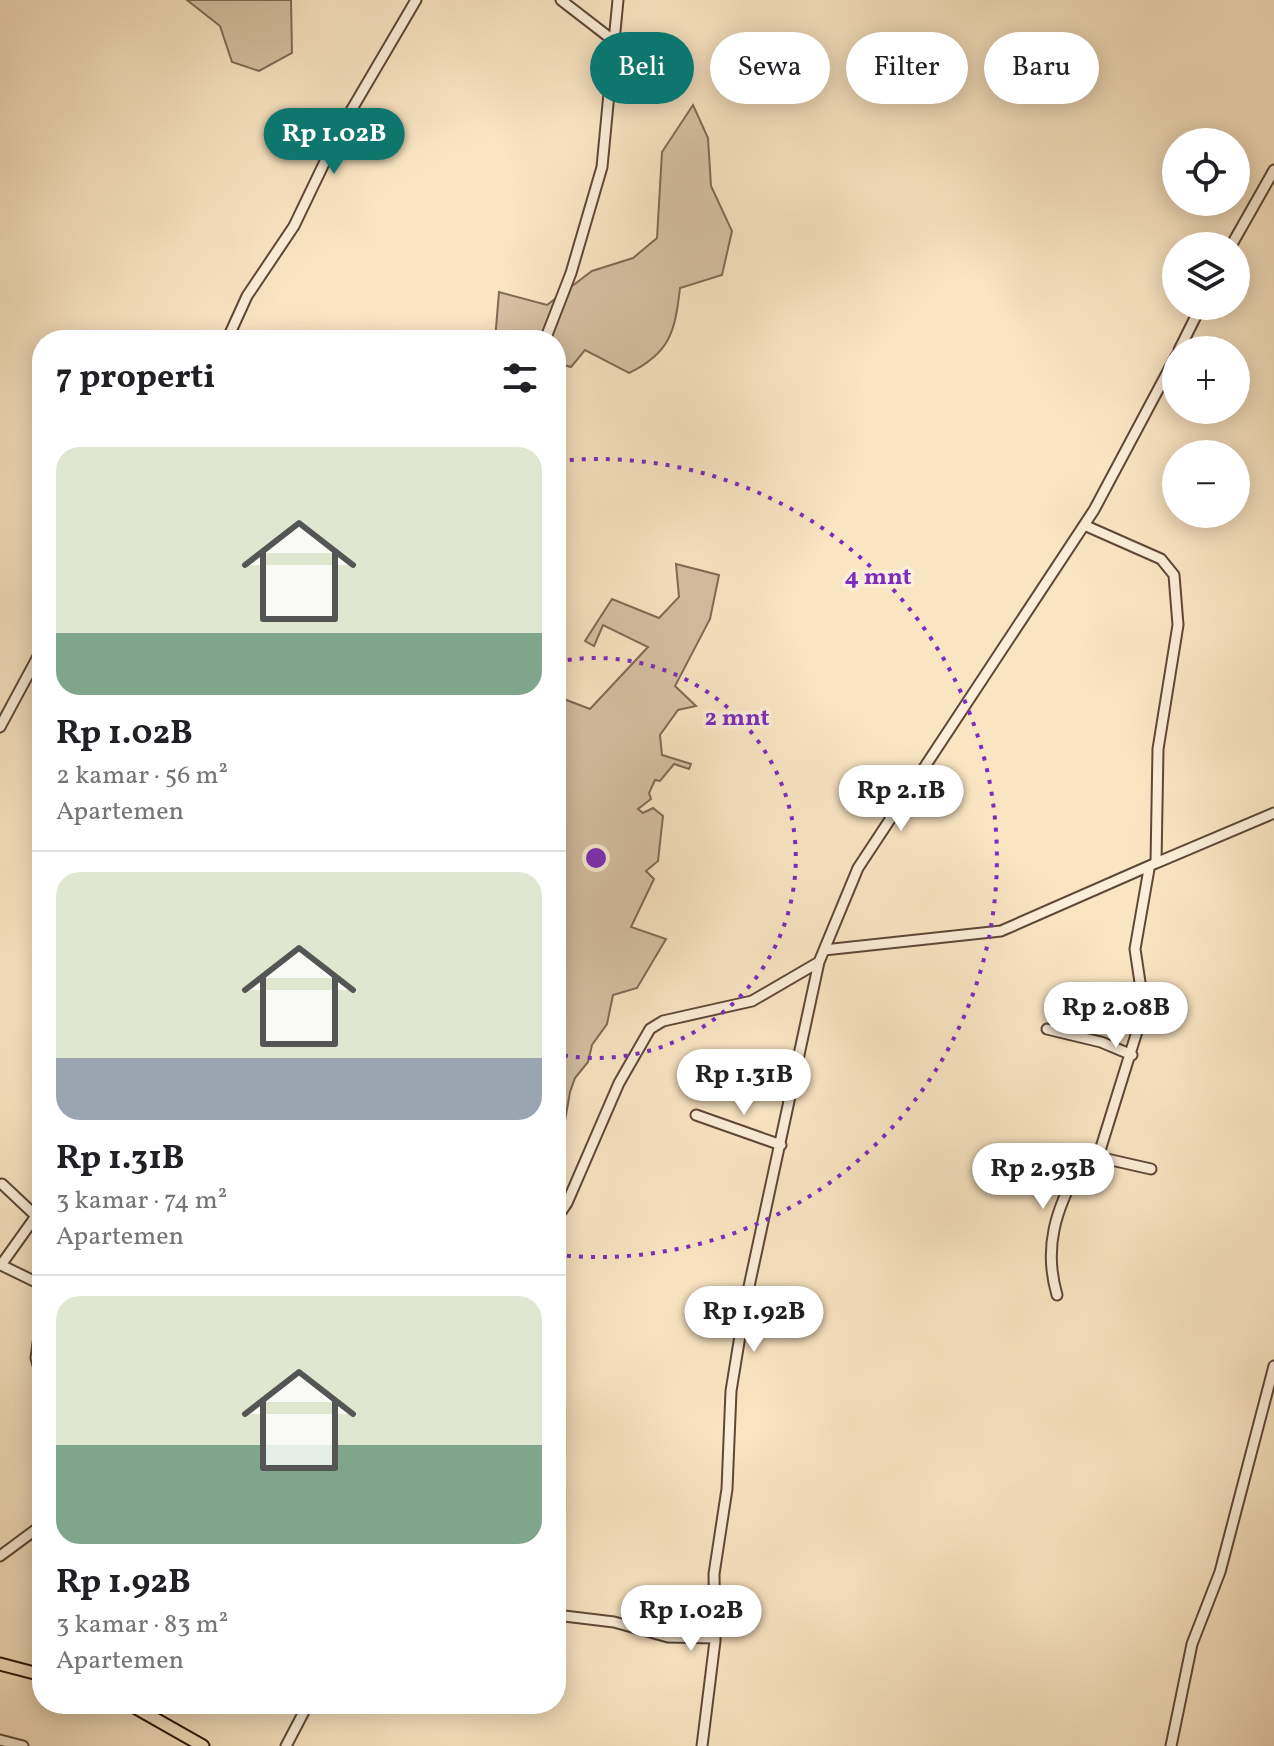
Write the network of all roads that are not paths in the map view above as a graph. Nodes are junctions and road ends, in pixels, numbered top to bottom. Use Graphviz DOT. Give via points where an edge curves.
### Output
graph roads {
  1 [pos="416,0"];
  2 [pos="561,0"];
  3 [pos="618,0"];
  4 [pos="602,32"];
  5 [pos="615,32"];
  6 [pos="608,104"];
  7 [pos="1274,170"];
  8 [pos="1239,232"];
  9 [pos="232,330"];
  10 [pos="549,330"];
  11 [pos="1162,382"];
  12 [pos="1084,525"];
  13 [pos="32,668"];
  14 [pos="0,727"];
  15 [pos="1274,813"];
  16 [pos="1153,866"];
  17 [pos="824,950"];
  18 [pos="819,962"];
  19 [pos="1047,1029"];
  20 [pos="1132,1055"];
  21 [pos="696,1115"];
  22 [pos="781,1145"];
  23 [pos="1098,1157"];
  24 [pos="1151,1169"];
  25 [pos="2,1184"];
  26 [pos="566,1204"];
  27 [pos="32,1208"];
  28 [pos="32,1221"];
  29 [pos="3,1255"];
  30 [pos="32,1280"];
  31 [pos="1057,1295"];
  32 [pos="1274,1366"];
  33 [pos="32,1532"];
  34 [pos="0,1556"];
  35 [pos="566,1616"];
  36 [pos="715,1638"];
  37 [pos="0,1664"];
  38 [pos="32,1672"];
  39 [pos="147,1714"];
  40 [pos="303,1714"];
  41 [pos="0,1740"];
  42 [pos="23,1746"];
  43 [pos="203,1746"];
  44 [pos="286,1746"];
  45 [pos="702,1746"];
  46 [pos="1171,1746"];
  1 -- 9 [label="street" via="342,126 291,232 247,296"];
  2 -- 4 [label="street"];
  3 -- 5 [label="street"];
  6 -- 10 [label="street" via="602,167"];
  7 -- 8 [label="street"];
  11 -- 12 [label="street"];
  12 -- 16 [label="street" via="1161,559 1174,575 1178,625 1158,749"];
  12 -- 17 [label="street" via="858,868"];
  13 -- 14 [label="street"];
  15 -- 16 [label="street"];
  16 -- 17 [label="street" via="1001,931"];
  16 -- 20 [label="street" via="1135,949 1144,1009"];
  17 -- 18 [label="street"];
  18 -- 22 [label="street"];
  18 -- 26 [label="street" via="760,998 663,1021 650,1029 619,1083"];
  19 -- 20 [label="street"];
  20 -- 23 [label="street"];
  21 -- 22 [label="street"];
  22 -- 36 [label="street" via="731,1391 727,1489 714,1574"];
  23 -- 24 [label="street"];
  23 -- 31 [label="street" via="1080,1165 1055,1227 1049,1260"];
  25 -- 27 [label="street"];
  28 -- 29 [label="street"];
  29 -- 30 [label="street" via="2,1266"];
  32 -- 46 [label="street" via="1220,1572 1192,1644"];
  33 -- 34 [label="street"];
  35 -- 36 [label="street" via="668,1637"];
  36 -- 45 [label="street"];
  37 -- 38 [label="main road"];
  39 -- 43 [label="main road"];
  40 -- 44 [label="street"];
  41 -- 42 [label="street"];
}
